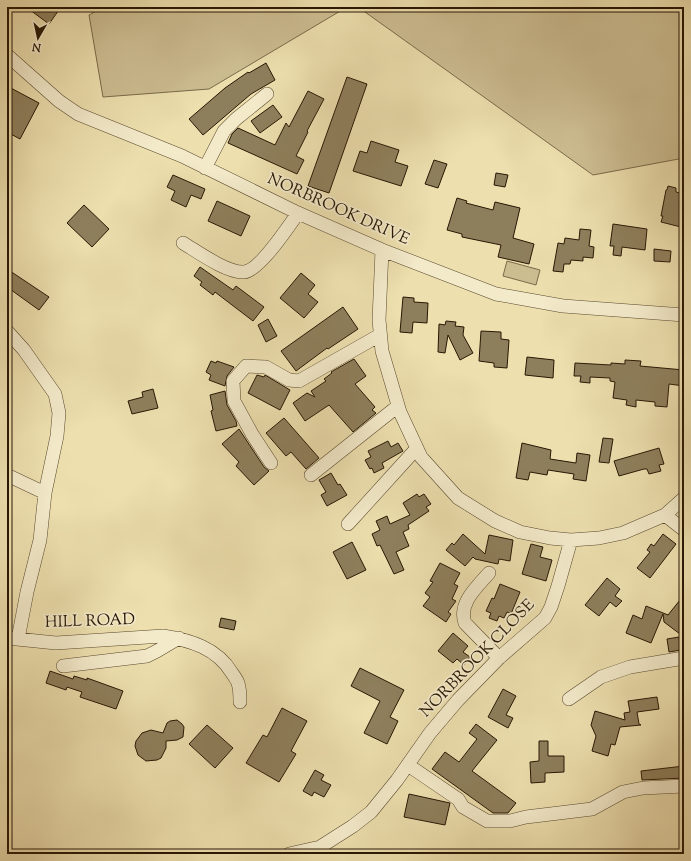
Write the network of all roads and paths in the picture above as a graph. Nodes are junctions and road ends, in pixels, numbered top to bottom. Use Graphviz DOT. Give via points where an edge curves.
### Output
graph roads {
  1 [pos="7,55"];
  2 [pos="267,94"];
  3 [pos="205,168"];
  4 [pos="298,213"];
  5 [pos="183,243"];
  6 [pos="382,250"];
  7 [pos="684,315"];
  8 [pos="7,331"];
  9 [pos="380,335"];
  10 [pos="398,406"];
  11 [pos="417,448"];
  12 [pos="271,463"];
  13 [pos="7,475"];
  14 [pos="311,475"];
  15 [pos="45,493"];
  16 [pos="684,498"];
  17 [pos="665,515"];
  18 [pos="348,524"];
  19 [pos="684,530"];
  20 [pos="571,540"];
  21 [pos="489,573"];
  22 [pos="179,638"];
  23 [pos="13,639"];
  24 [pos="498,658"];
  25 [pos="684,658"];
  26 [pos="62,666"];
  27 [pos="569,699"];
  28 [pos="240,702"];
  29 [pos="408,765"];
  30 [pos="684,786"];
  31 [pos="322,850"];
  32 [pos="289,854"];
  1 -- 3 [label="street, NORBROOK DRIVE" via="59,101 78,114 182,156"];
  2 -- 3 [label="street" via="224,131"];
  3 -- 4 [label="street, NORBROOK DRIVE"];
  4 -- 5 [label="street" via="268,254 253,269 244,272 227,269"];
  4 -- 6 [label="street, NORBROOK DRIVE"];
  6 -- 7 [label="street, NORBROOK DRIVE" via="496,294 563,306"];
  6 -- 9 [label="street"];
  8 -- 15 [label="street, HILL ROAD" via="24,350 55,394 59,413 57,436"];
  9 -- 10 [label="street"];
  9 -- 12 [label="street" via="299,381 289,380 266,367 246,366 233,381 234,401"];
  10 -- 11 [label="street"];
  10 -- 14 [label="street"];
  11 -- 18 [label="street"];
  11 -- 20 [label="street" via="458,498 495,521 520,532"];
  13 -- 15 [label="street"];
  15 -- 23 [label="street, HILL ROAD" via="40,540"];
  16 -- 17 [label="street"];
  17 -- 19 [label="street"];
  17 -- 20 [label="street" via="623,533"];
  20 -- 24 [label="street, NORBROOK CLOSE" via="551,607 545,618"];
  21 -- 24 [label="street" via="471,593 464,606 463,617 465,623"];
  22 -- 23 [label="street, HILL ROAD" via="163,636 56,643"];
  22 -- 26 [label="street" via="147,656"];
  22 -- 28 [label="street, HILL ROAD" via="198,644 226,663 238,683"];
  24 -- 29 [label="street, NORBROOK CLOSE" via="430,733"];
  25 -- 27 [label="street" via="630,667 601,676"];
  29 -- 30 [label="street" via="458,799 463,807 487,821 510,821 592,809 623,792"];
  29 -- 31 [label="street, NORBROOK CLOSE" via="371,812"];
  31 -- 32 [label="street"];
}
